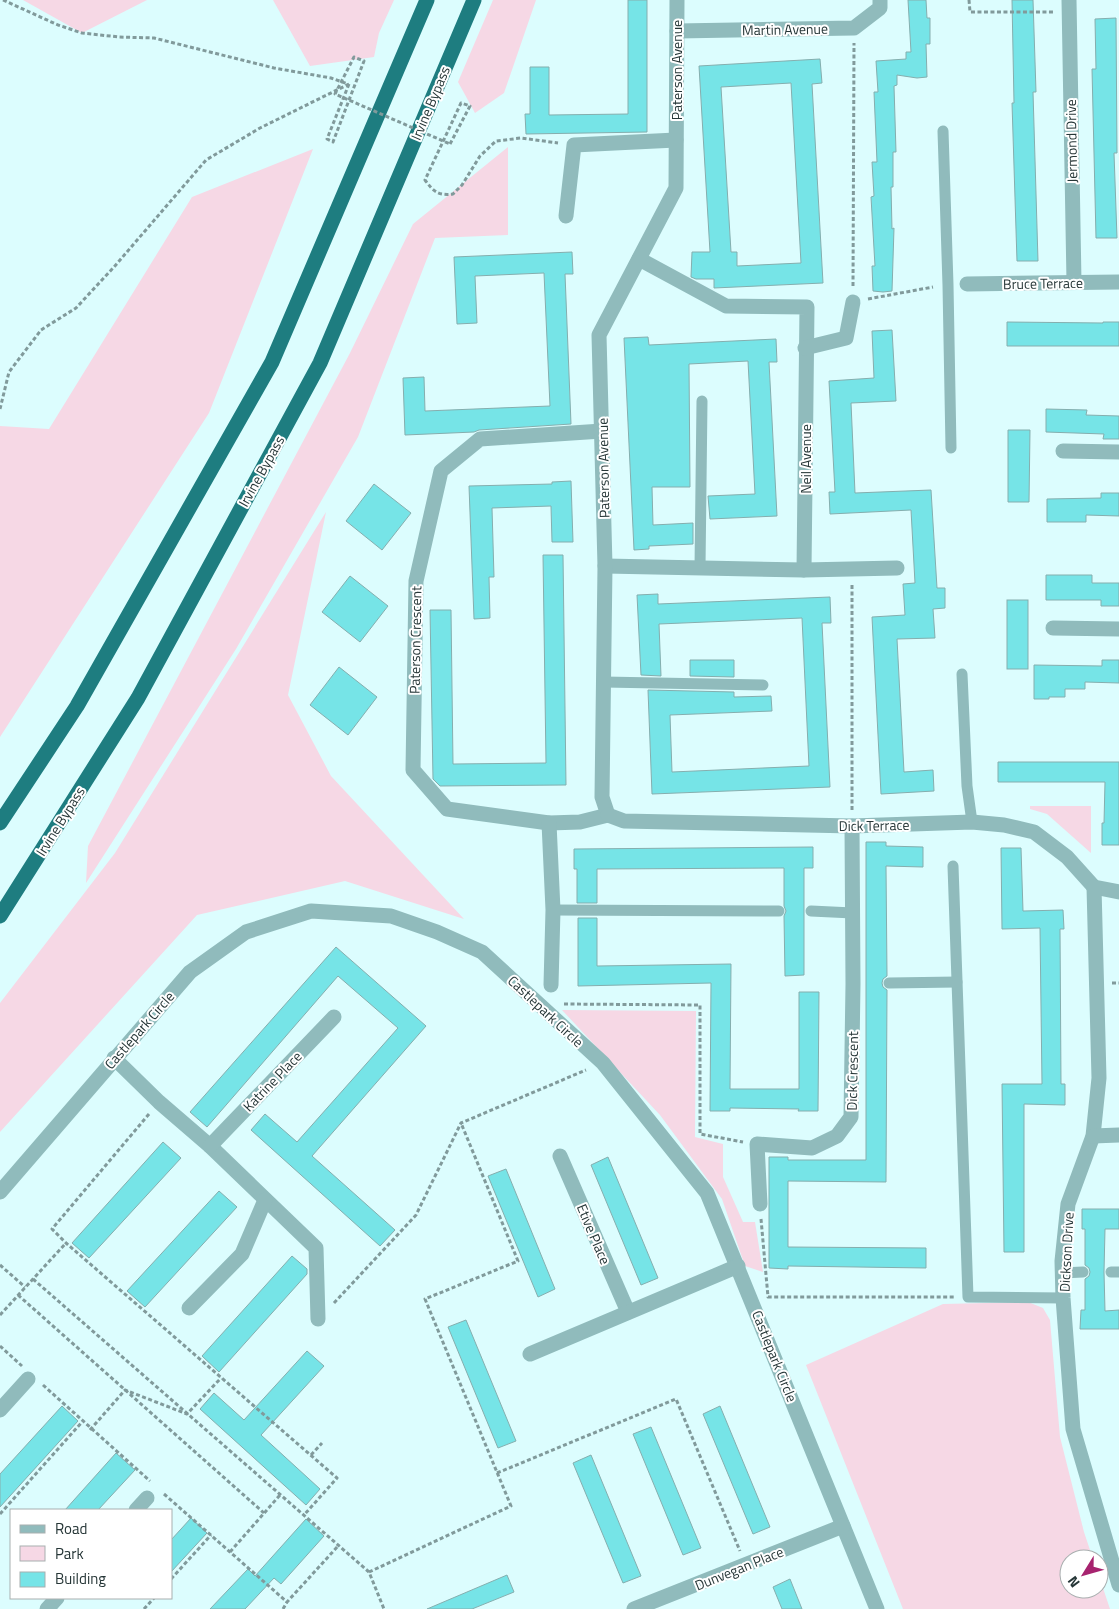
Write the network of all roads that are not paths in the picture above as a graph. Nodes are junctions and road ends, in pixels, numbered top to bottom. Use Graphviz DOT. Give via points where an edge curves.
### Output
graph roads {
  1 [pos="427,0"];
  2 [pos="474,0"];
  3 [pos="677,0"];
  4 [pos="880,0"];
  5 [pos="1069,6"];
  6 [pos="676,31"];
  7 [pos="943,132"];
  8 [pos="676,140"];
  9 [pos="566,216"];
  10 [pos="639,259"];
  11 [pos="1074,282"];
  12 [pos="1119,282"];
  13 [pos="948,284"];
  14 [pos="967,284"];
  15 [pos="852,302"];
  16 [pos="805,348"];
  17 [pos="702,401"];
  18 [pos="602,431"];
  19 [pos="951,448"];
  20 [pos="1063,451"];
  21 [pos="1119,452"];
  22 [pos="605,566"];
  23 [pos="700,568"];
  24 [pos="897,568"];
  25 [pos="804,570"];
  26 [pos="1053,628"];
  27 [pos="1119,629"];
  28 [pos="962,674"];
  29 [pos="604,682"];
  30 [pos="763,685"];
  31 [pos="608,815"];
  32 [pos="972,822"];
  33 [pos="0,823"];
  34 [pos="549,824"];
  35 [pos="852,826"];
  36 [pos="953,866"];
  37 [pos="1094,887"];
  38 [pos="1119,892"];
  39 [pos="553,910"];
  40 [pos="810,910"];
  41 [pos="778,911"];
  42 [pos="853,913"];
  43 [pos="0,916"];
  44 [pos="957,982"];
  45 [pos="889,983"];
  46 [pos="552,985"];
  47 [pos="334,1017"];
  48 [pos="114,1058"];
  49 [pos="1119,1135"];
  50 [pos="1093,1136"];
  51 [pos="210,1146"];
  52 [pos="560,1156"];
  53 [pos="0,1192"];
  54 [pos="265,1200"];
  55 [pos="760,1204"];
  56 [pos="738,1266"];
  57 [pos="1083,1272"];
  58 [pos="1062,1273"];
  59 [pos="1063,1298"];
  60 [pos="189,1308"];
  61 [pos="628,1312"];
  62 [pos="318,1319"];
  63 [pos="530,1354"];
  64 [pos="30,1377"];
  65 [pos="0,1410"];
  66 [pos="152,1493"];
  67 [pos="137,1509"];
  68 [pos="843,1526"];
  69 [pos="1119,1585"];
  70 [pos="56,1599"];
  71 [pos="47,1609"];
  72 [pos="634,1609"];
  73 [pos="877,1609"];
  1 -- 33 [label="highway" via="272,362 77,706"];
  2 -- 43 [label="highway, Irvine Bypass" via="320,362 138,698"];
  3 -- 6 [label="street, Paterson Avenue"];
  4 -- 6 [label="street, Martin Avenue" via="880,8 854,28"];
  5 -- 11 [label="street, Jermond Drive"];
  6 -- 8 [label="street, Paterson Avenue"];
  7 -- 13 [label="lane"];
  8 -- 9 [label="street, Paterson Avenue" via="574,145"];
  8 -- 10 [label="street, Paterson Avenue" via="676,188"];
  10 -- 16 [label="street, Neil Avenue" via="726,306 807,307"];
  10 -- 18 [label="street, Paterson Avenue" via="599,334"];
  11 -- 12 [label="street, Bruce Terrace"];
  11 -- 14 [label="street, Bruce Terrace"];
  13 -- 14 [label="lane"];
  13 -- 19 [label="lane"];
  15 -- 16 [label="street" via="846,338"];
  16 -- 25 [label="street, Neil Avenue"];
  17 -- 23 [label="lane"];
  18 -- 22 [label="street, Paterson Avenue"];
  18 -- 34 [label="street, Paterson Crescent" via="480,439 472,445 441,471 416,581 413,770 447,809"];
  20 -- 21 [label="street"];
  22 -- 23 [label="street"];
  22 -- 29 [label="street, Paterson Avenue"];
  23 -- 25 [label="street"];
  24 -- 25 [label="street"];
  26 -- 27 [label="street"];
  28 -- 32 [label="lane" via="967,786"];
  29 -- 30 [label="lane"];
  29 -- 31 [label="street, Paterson Avenue" via="602,797"];
  31 -- 34 [label="street, Paterson Crescent" via="580,822"];
  31 -- 35 [label="street, Dick Terrace" via="624,821"];
  32 -- 35 [label="street, Dick Terrace"];
  32 -- 37 [label="street, Dick Terrace" via="1034,832 1067,857"];
  34 -- 39 [label="street"];
  35 -- 42 [label="street, Dick Crescent"];
  36 -- 44 [label="lane"];
  37 -- 38 [label="street"];
  37 -- 50 [label="street, Dickson Drive" via="1099,1078"];
  39 -- 41 [label="lane"];
  39 -- 46 [label="street"];
  40 -- 42 [label="lane"];
  42 -- 55 [label="street, Dick Crescent" via="858,984 851,1117 836,1136 812,1148 757,1144"];
  44 -- 45 [label="lane"];
  44 -- 59 [label="lane" via="968,1296"];
  47 -- 51 [label="street, Katrine Place"];
  48 -- 51 [label="street"];
  48 -- 53 [label="street, Castlepark Circle"];
  48 -- 56 [label="street, Castlepark Circle" via="190,972 246,932 311,911 391,916 482,952 603,1063 707,1193"];
  49 -- 50 [label="street"];
  50 -- 58 [label="street, Dickson Drive" via="1068,1204"];
  51 -- 54 [label="street"];
  52 -- 61 [label="street, Etive Place"];
  54 -- 60 [label="street" via="242,1254"];
  54 -- 62 [label="street" via="316,1248"];
  56 -- 61 [label="street"];
  56 -- 68 [label="street, Castlepark Circle"];
  57 -- 58 [label="lane"];
  58 -- 59 [label="street, Dickson Drive"];
  59 -- 69 [label="street, Dickson Drive" via="1073,1429"];
  61 -- 63 [label="street"];
  64 -- 65 [label="street"];
  66 -- 67 [label="street"];
  68 -- 72 [label="street, Dunvegan Place"];
  68 -- 73 [label="street, Castlepark Circle"];
  70 -- 71 [label="street"];
}
